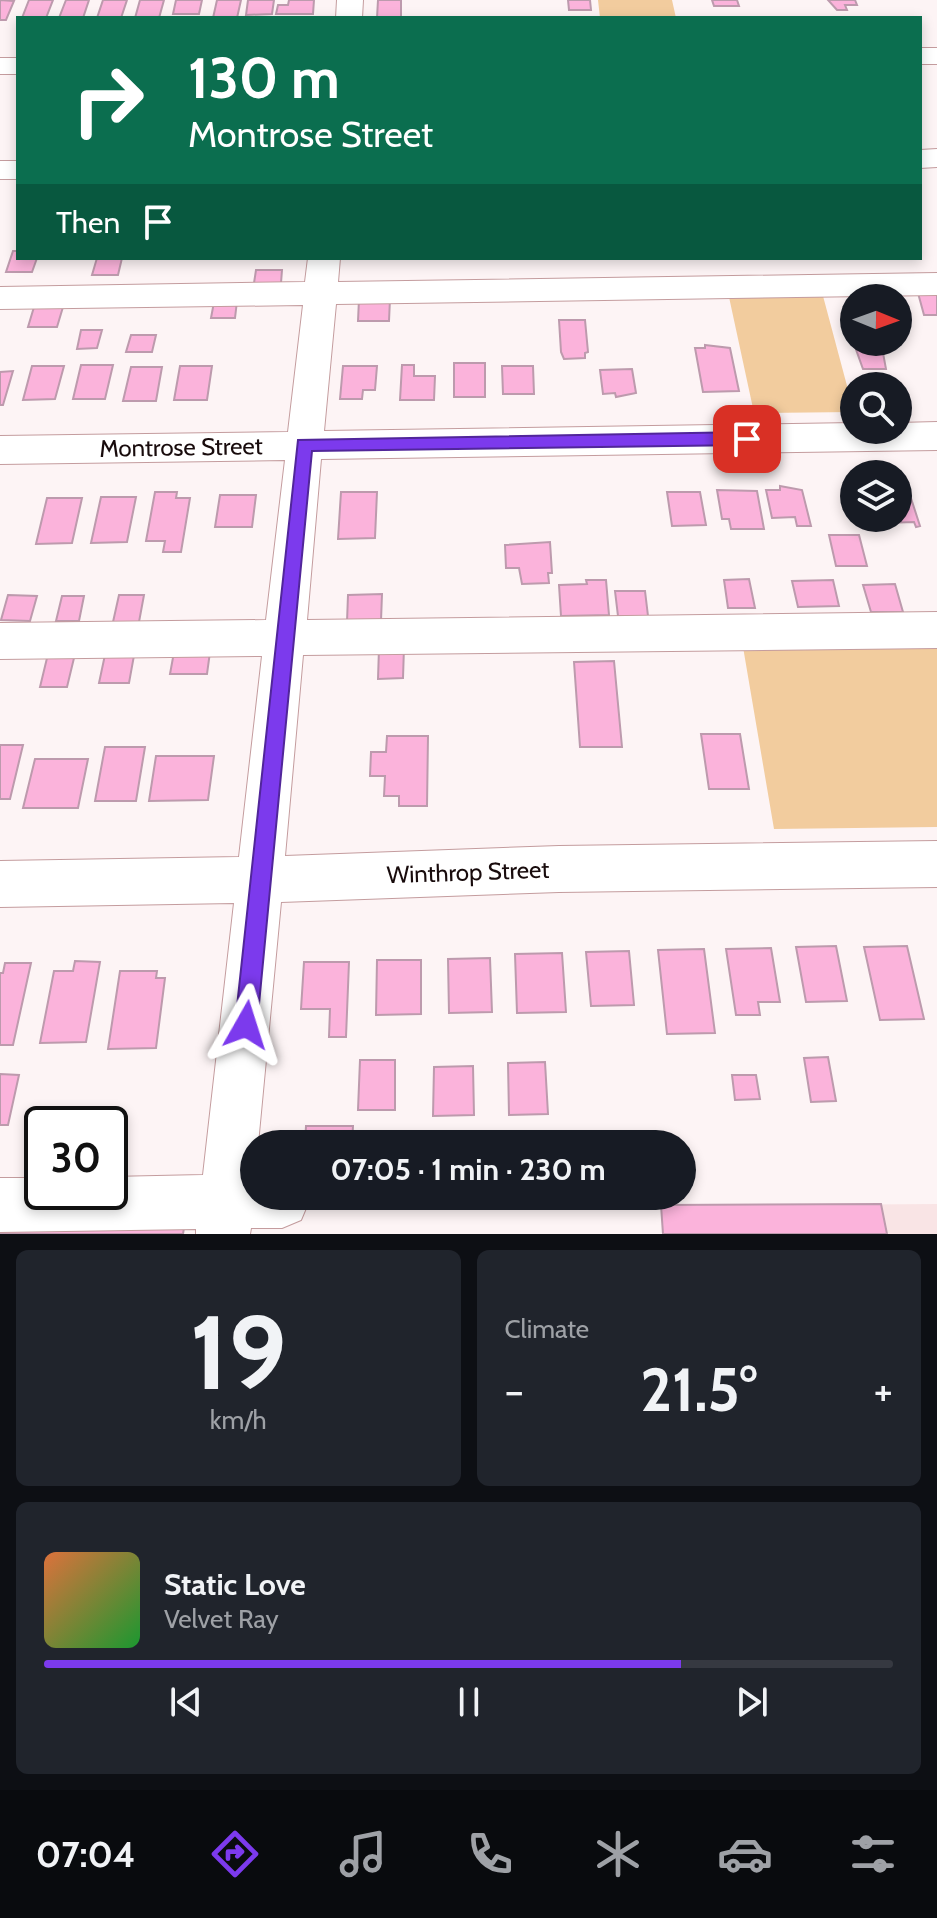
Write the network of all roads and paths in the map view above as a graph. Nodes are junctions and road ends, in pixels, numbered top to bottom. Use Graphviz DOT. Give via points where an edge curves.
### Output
graph roads {
  1 [pos="322,276"];
  2 [pos="937,284"];
  3 [pos="0,298"];
  4 [pos="937,436"];
  5 [pos="304,445"];
  6 [pos="0,450"];
  7 [pos="937,630"];
  8 [pos="286,637"];
  9 [pos="0,641"];
  10 [pos="937,864"];
  11 [pos="262,880"];
  12 [pos="0,884"];
  13 [pos="0,1205"];
  14 [pos="250,1210"];
  15 [pos="225,1217"];
  1 -- 2 [label="street"];
  1 -- 3 [label="street"];
  1 -- 5 [label="street"];
  4 -- 5 [label="street, Montrose Street"];
  5 -- 6 [label="street, Montrose Street"];
  5 -- 8 [label="street"];
  7 -- 8 [label="street"];
  8 -- 9 [label="street"];
  8 -- 11 [label="street"];
  10 -- 11 [label="street, Winthrop Street"];
  11 -- 12 [label="street, Winthrop Street"];
  11 -- 15 [label="street"];
  13 -- 15 [label="street"];
  14 -- 15 [label="street"];
}
